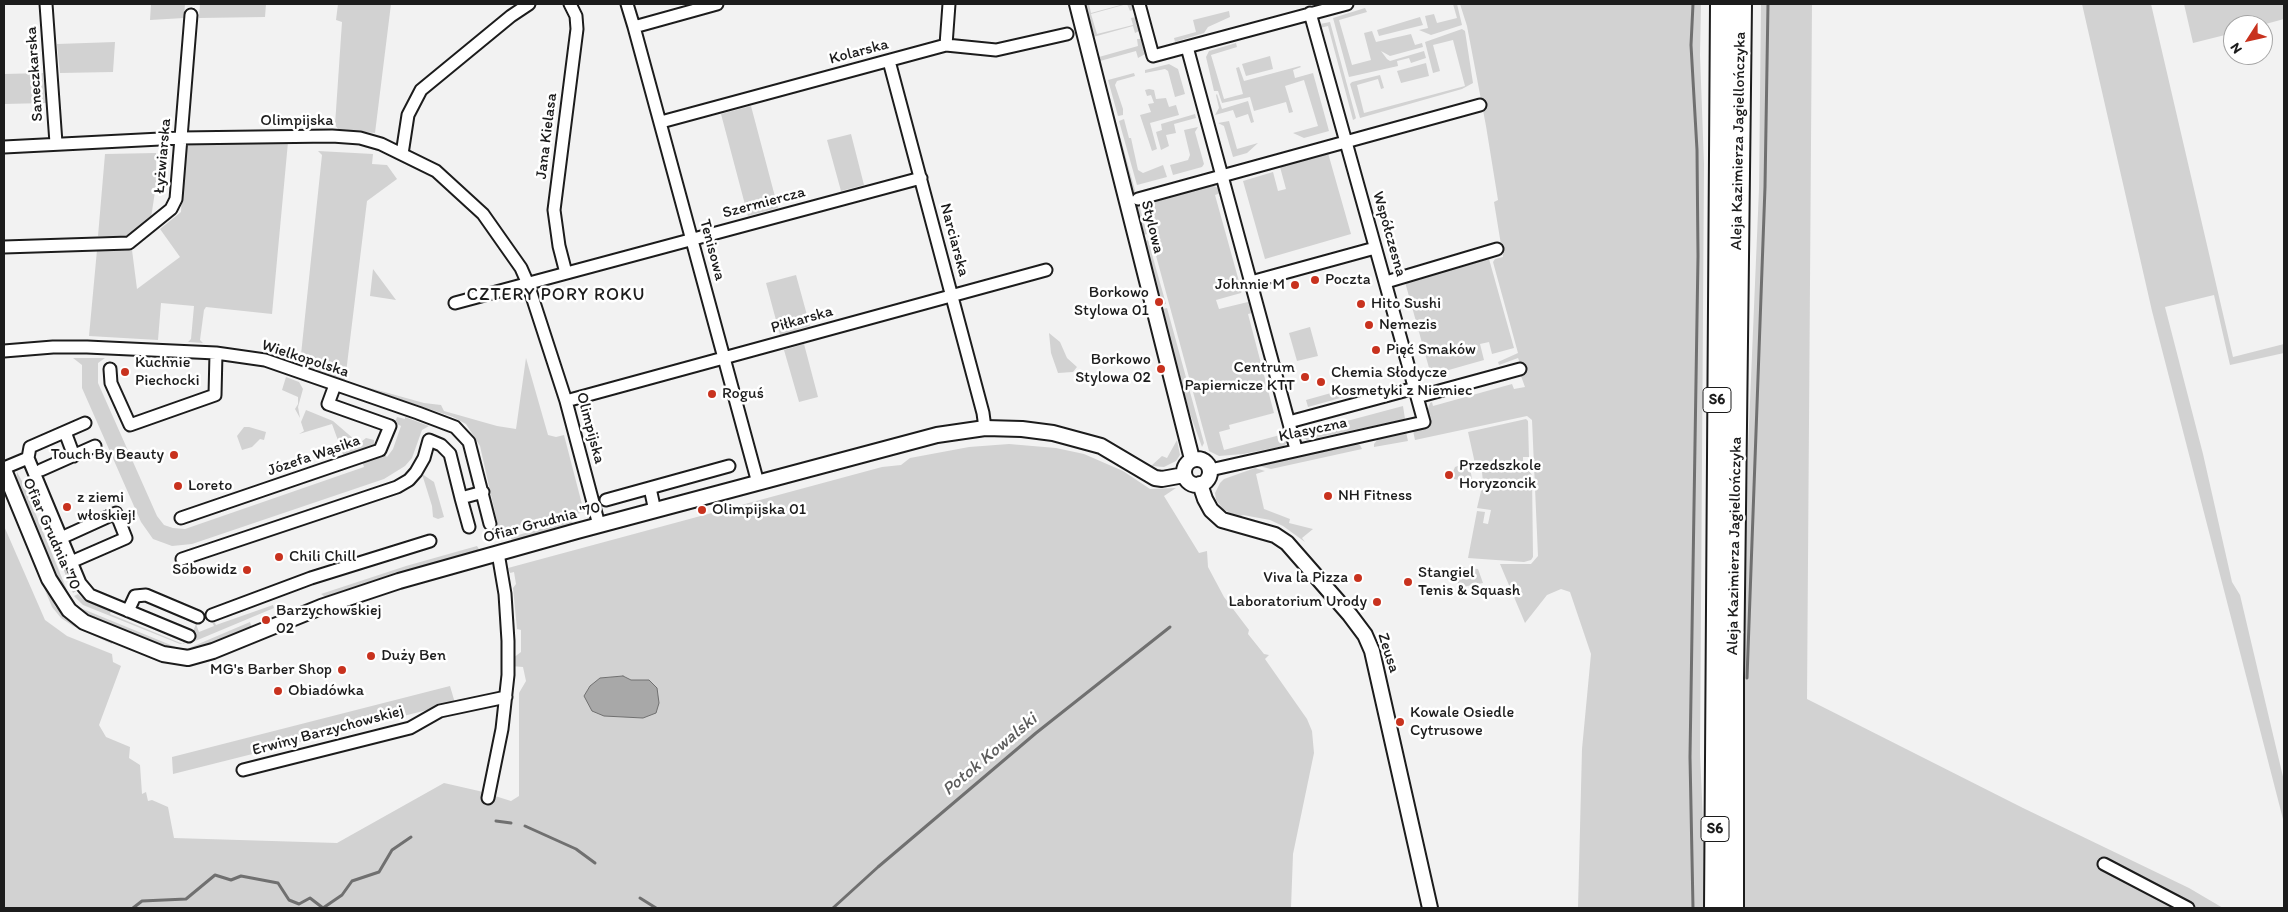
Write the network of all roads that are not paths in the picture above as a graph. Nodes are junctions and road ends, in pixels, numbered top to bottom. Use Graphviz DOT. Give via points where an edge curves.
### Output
graph roads {
  1 [pos="46,4"];
  2 [pos="529,4"];
  3 [pos="570,4"];
  4 [pos="627,4"];
  5 [pos="717,4"];
  6 [pos="950,4"];
  7 [pos="1077,4"];
  8 [pos="1139,4"];
  9 [pos="1346,4"];
  10 [pos="1721,4"];
  11 [pos="1741,4"];
  12 [pos="1310,13"];
  13 [pos="191,14"];
  14 [pos="634,26"];
  15 [pos="1067,34"];
  16 [pos="946,45"];
  17 [pos="1187,47"];
  18 [pos="889,61"];
  19 [pos="1480,105"];
  20 [pos="660,122"];
  21 [pos="180,138"];
  22 [pos="1347,142"];
  23 [pos="56,143"];
  24 [pos="4,147"];
  25 [pos="402,154"];
  26 [pos="1223,177"];
  27 [pos="921,178"];
  28 [pos="1138,199"];
  29 [pos="692,240"];
  30 [pos="4,247"];
  31 [pos="1375,248"];
  32 [pos="1497,249"];
  33 [pos="1046,270"];
  34 [pos="566,273"];
  35 [pos="1251,282"];
  36 [pos="1386,282"];
  37 [pos="528,284"];
  38 [pos="952,295"];
  39 [pos="455,303"];
  40 [pos="4,351"];
  41 [pos="216,353"];
  42 [pos="724,358"];
  43 [pos="110,369"];
  44 [pos="1520,369"];
  45 [pos="335,385"];
  46 [pos="1416,392"];
  47 [pos="566,400"];
  48 [pos="1289,422"];
  49 [pos="1424,422"];
  50 [pos="85,423"];
  51 [pos="985,428"];
  52 [pos="65,432"];
  53 [pos="95,446"];
  54 [pos="1296,449"];
  55 [pos="74,456"];
  56 [pos="28,458"];
  57 [pos="1192,459"];
  58 [pos="729,466"];
  59 [pos="4,469"];
  60 [pos="41,470"];
  61 [pos="1210,470"];
  62 [pos="1184,475"];
  63 [pos="758,483"];
  64 [pos="1200,484"];
  65 [pos="650,488"];
  66 [pos="483,492"];
  67 [pos="461,498"];
  68 [pos="606,500"];
  69 [pos="655,511"];
  70 [pos="181,518"];
  71 [pos="490,524"];
  72 [pos="599,525"];
  73 [pos="469,527"];
  74 [pos="60,538"];
  75 [pos="430,541"];
  76 [pos="498,553"];
  77 [pos="182,559"];
  78 [pos="71,562"];
  79 [pos="128,611"];
  80 [pos="212,615"];
  81 [pos="198,617"];
  82 [pos="189,636"];
  83 [pos="506,697"];
  84 [pos="244,770"];
  85 [pos="488,798"];
  86 [pos="2104,864"];
  87 [pos="1430,908"];
  88 [pos="1714,908"];
  89 [pos="1733,908"];
  90 [pos="2188,908"];
  1 -- 23 [label="street, Saneczkarska"];
  2 -- 25 [label="street" via="422,90 408,115"];
  3 -- 34 [label="street, Jana Kielasa" via="576,16 577,29 554,210"];
  4 -- 14 [label="street, Tenisowa"];
  5 -- 14 [label="street"];
  6 -- 16 [label="street"];
  7 -- 57 [label="street, Stylowa"];
  8 -- 17 [label="street" via="1153,56"];
  9 -- 12 [label="street"];
  10 -- 88 [label="highway, Aleja Kazimierza Jagiellończyka / S6"];
  11 -- 89 [label="highway, Aleja Kazimierza Jagiellończyka / S6"];
  12 -- 17 [label="street"];
  12 -- 22 [label="street, Współczesna"];
  13 -- 21 [label="street, Łyżwiarska"];
  14 -- 20 [label="street, Tenisowa"];
  15 -- 16 [label="street, Kolarska" via="1004,49"];
  16 -- 18 [label="street, Kolarska"];
  17 -- 26 [label="street"];
  18 -- 20 [label="street, Kolarska"];
  18 -- 27 [label="street, Narciarska"];
  19 -- 22 [label="street"];
  20 -- 29 [label="street, Tenisowa"];
  21 -- 23 [label="street, Olimpijska"];
  21 -- 25 [label="street, Olimpijska" via="360,138"];
  21 -- 30 [label="street, Łyżwiarska" via="174,204 129,243"];
  22 -- 26 [label="street"];
  22 -- 31 [label="street, Współczesna"];
  23 -- 24 [label="street, Olimpijska"];
  25 -- 37 [label="street, Olimpijska" via="436,172 474,204 521,268"];
  26 -- 28 [label="street"];
  26 -- 35 [label="street"];
  27 -- 29 [label="street, Szermiercza"];
  27 -- 38 [label="street, Narciarska"];
  29 -- 34 [label="street, Szermiercza"];
  29 -- 42 [label="street, Tenisowa"];
  31 -- 35 [label="street"];
  31 -- 36 [label="street, Współczesna"];
  32 -- 36 [label="street"];
  33 -- 38 [label="street, Piłkarska"];
  34 -- 37 [label="street, Szermiercza"];
  35 -- 48 [label="street"];
  36 -- 46 [label="street, Współczesna"];
  37 -- 39 [label="street"];
  37 -- 47 [label="street, Olimpijska"];
  38 -- 42 [label="street, Piłkarska"];
  38 -- 51 [label="street, Narciarska"];
  40 -- 41 [label="street, Wielkopolska" via="87,347"];
  41 -- 43 [label="street" via="215,395 130,425 111,383"];
  41 -- 45 [label="street, Wielkopolska" via="264,360"];
  42 -- 47 [label="street, Piłkarska"];
  42 -- 63 [label="street, Tenisowa"];
  44 -- 46 [label="street"];
  45 -- 66 [label="street, Wielkopolska" via="455,427 469,442"];
  45 -- 70 [label="street, Józefa Wąsika" via="328,404 390,426 380,450"];
  46 -- 48 [label="street"];
  46 -- 49 [label="street, Współczesna"];
  47 -- 72 [label="street, Olimpijska"];
  48 -- 54 [label="street"];
  49 -- 54 [label="street, Klasyczna"];
  50 -- 52 [label="street"];
  51 -- 62 [label="street, Ofiar Grudnia '70" via="1022,429 1083,440 1101,446 1155,478"];
  51 -- 63 [label="street, Ofiar Grudnia '70" via="887,448"];
  52 -- 55 [label="street"];
  52 -- 56 [label="street" via="30,447"];
  53 -- 55 [label="street"];
  54 -- 61 [label="street, Klasyczna"];
  55 -- 60 [label="street"];
  56 -- 59 [label="street"];
  56 -- 74 [label="street"];
  57 -- 61 [label="street" via="1203,460"];
  57 -- 62 [label="street" via="1185,466"];
  58 -- 65 [label="street"];
  59 -- 76 [label="street, Ofiar Grudnia '70" via="49,579 69,610 84,622 163,654 180,657 200,656 330,603"];
  61 -- 64 [label="street" via="1208,479"];
  62 -- 64 [label="street" via="1190,483"];
  63 -- 69 [label="street, Ofiar Grudnia '70"];
  64 -- 87 [label="street, Zeusa" via="1204,499 1222,520 1275,534 1287,543 1365,635 1372,651"];
  65 -- 68 [label="street"];
  65 -- 69 [label="street"];
  66 -- 67 [label="street"];
  66 -- 71 [label="street, Wielkopolska"];
  67 -- 73 [label="street"];
  67 -- 77 [label="street" via="450,454 429,440 424,458 409,480"];
  69 -- 72 [label="street, Ofiar Grudnia '70"];
  72 -- 76 [label="street, Ofiar Grudnia '70"];
  74 -- 78 [label="street"];
  74 -- 78 [label="street" via="116,513 126,538"];
  75 -- 80 [label="street" via="311,578"];
  76 -- 83 [label="street" via="508,641"];
  78 -- 79 [label="street" via="80,584 90,595"];
  79 -- 81 [label="street" via="135,596 146,595"];
  79 -- 82 [label="street"];
  83 -- 84 [label="street, Erwiny Barzychowskiej" via="440,711 410,728"];
  83 -- 85 [label="street"];
  86 -- 90 [label="street"];
}
